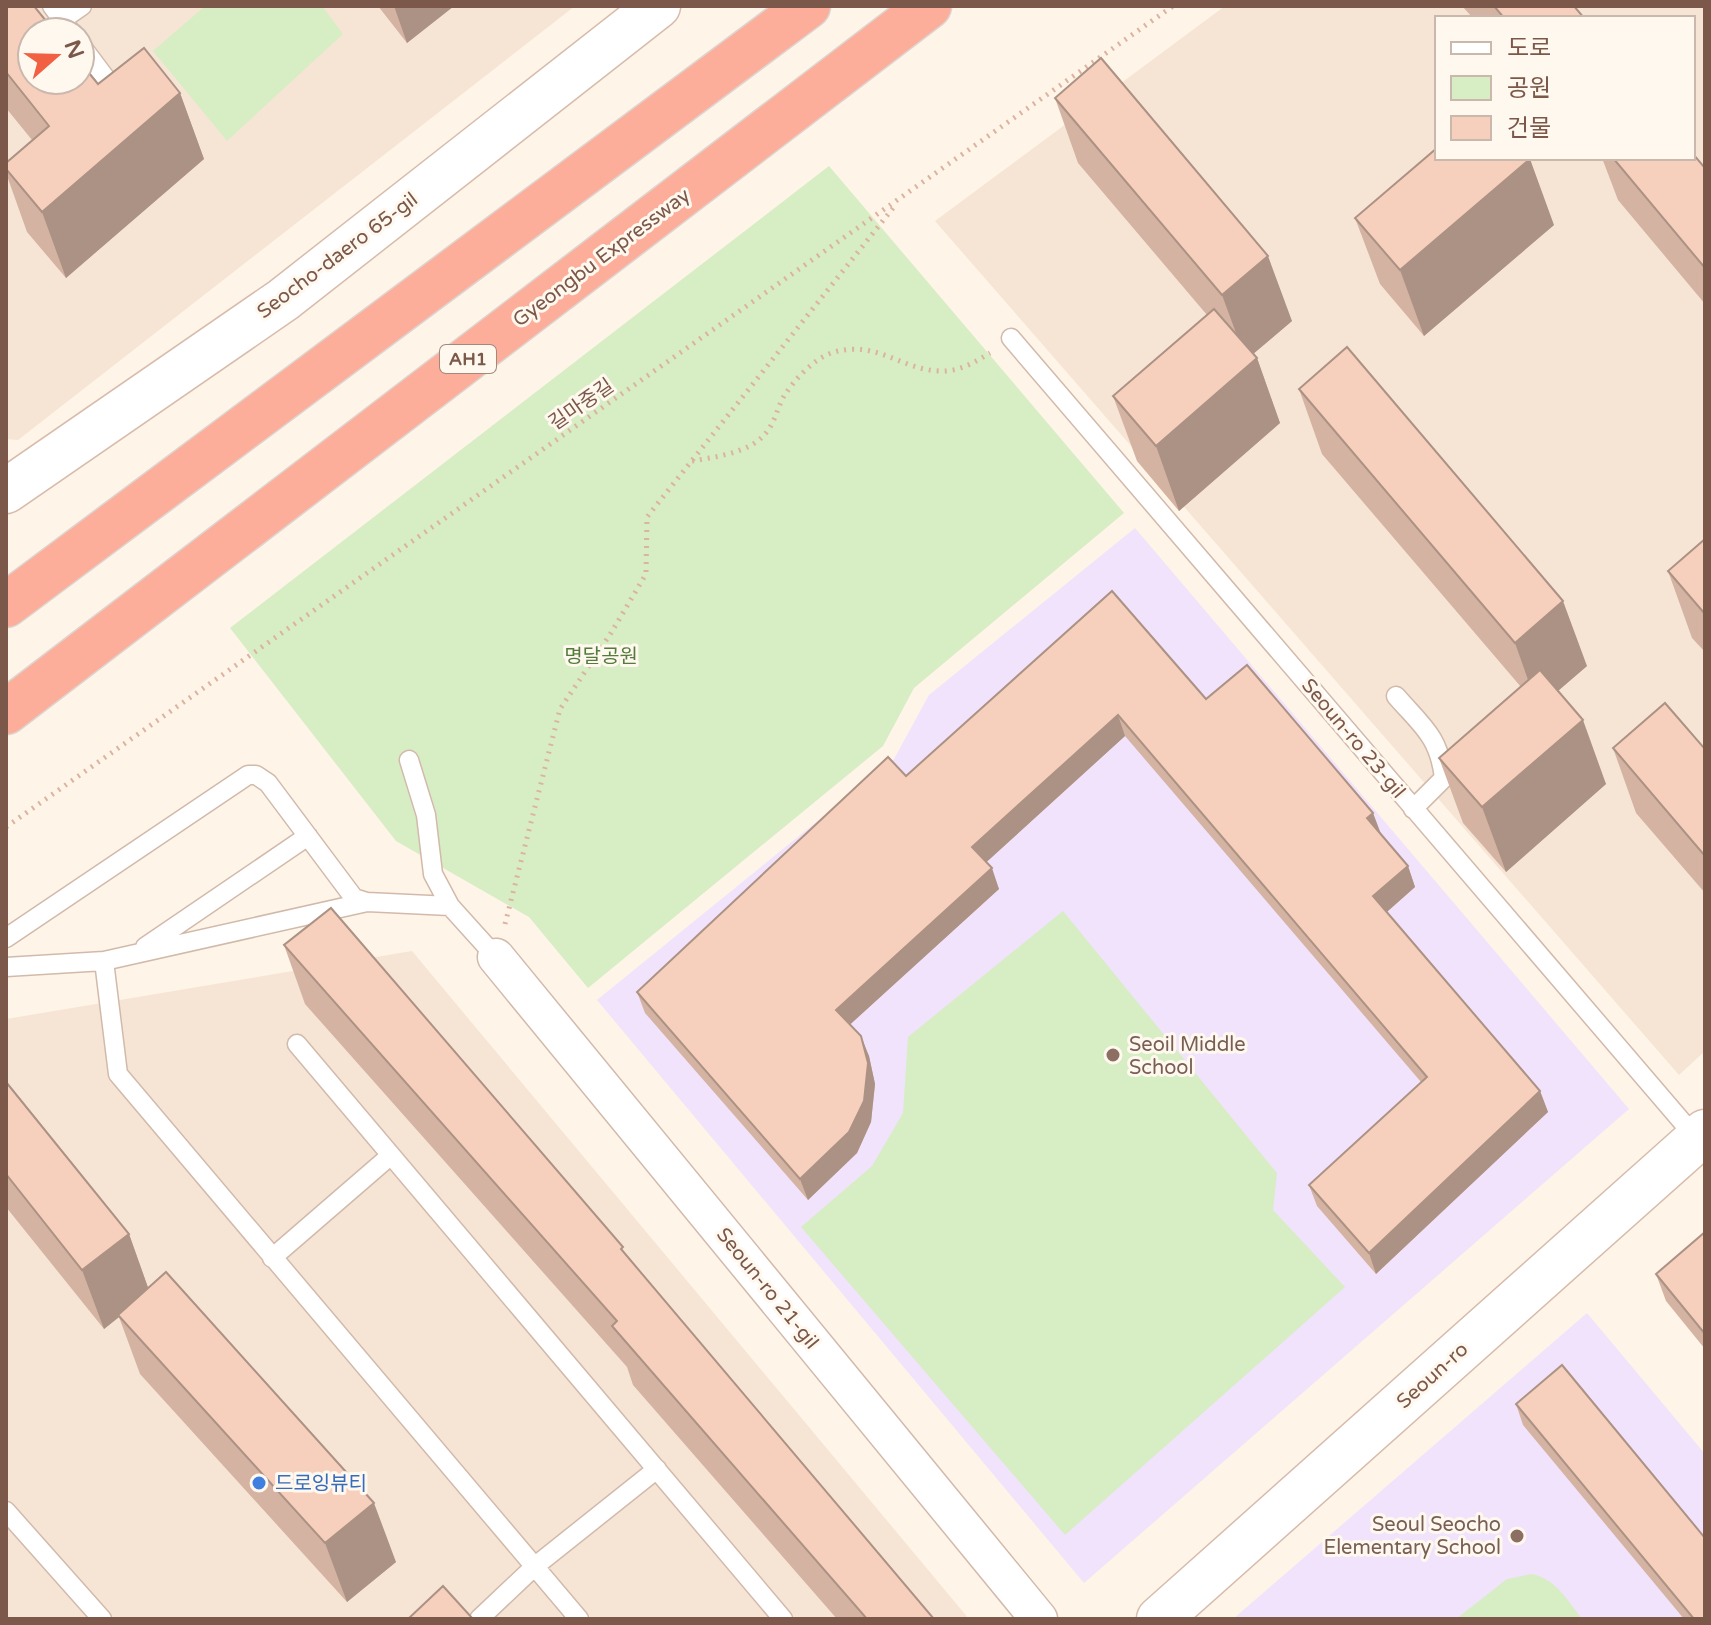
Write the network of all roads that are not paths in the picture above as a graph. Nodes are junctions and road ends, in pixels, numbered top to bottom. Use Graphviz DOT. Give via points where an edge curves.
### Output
graph roads {
  1 [pos="658,6"];
  2 [pos="808,6"];
  3 [pos="929,6"];
  4 [pos="96,65"];
  5 [pos="125,104"];
  6 [pos="1011,338"];
  7 [pos="6,491"];
  8 [pos="6,605"];
  9 [pos="1396,696"];
  10 [pos="6,712"];
  11 [pos="409,760"];
  12 [pos="1413,809"];
  13 [pos="308,836"];
  14 [pos="367,902"];
  15 [pos="450,906"];
  16 [pos="6,938"];
  17 [pos="135,954"];
  18 [pos="496,957"];
  19 [pos="104,961"];
  20 [pos="6,967"];
  21 [pos="297,1044"];
  22 [pos="1701,1135"];
  23 [pos="390,1156"];
  24 [pos="272,1258"];
  25 [pos="657,1469"];
  26 [pos="6,1511"];
  27 [pos="534,1567"];
  28 [pos="102,1619"];
  29 [pos="479,1619"];
  30 [pos="579,1619"];
  31 [pos="783,1619"];
  32 [pos="1039,1619"];
  33 [pos="1159,1619"];
  1 -- 7 [label="street, Seocho-daero 65-gil" via="283,300"];
  2 -- 8 [label="highway"];
  3 -- 10 [label="highway, Gyeongbu Expressway / AH1"];
  4 -- 5 [label="lane"];
  6 -- 12 [label="lane, Seoun-ro 23-gil"];
  9 -- 12 [label="lane" via="1437,743 1442,760 1444,778"];
  11 -- 15 [label="lane" via="426,815 433,874"];
  12 -- 22 [label="lane, Seoun-ro 23-gil"];
  13 -- 14 [label="lane" via="354,898"];
  13 -- 16 [label="lane" via="268,783 248,775"];
  13 -- 17 [label="lane"];
  14 -- 15 [label="lane"];
  14 -- 17 [label="lane"];
  15 -- 18 [label="lane"];
  17 -- 19 [label="lane"];
  18 -- 32 [label="street, Seoun-ro 21-gil"];
  19 -- 20 [label="lane"];
  19 -- 24 [label="lane" via="118,1074"];
  21 -- 23 [label="lane"];
  22 -- 33 [label="street, Seoun-ro"];
  23 -- 24 [label="lane"];
  23 -- 25 [label="lane"];
  24 -- 27 [label="lane"];
  25 -- 27 [label="lane"];
  25 -- 31 [label="lane"];
  26 -- 28 [label="lane"];
  27 -- 29 [label="lane"];
  27 -- 30 [label="lane"];
}
